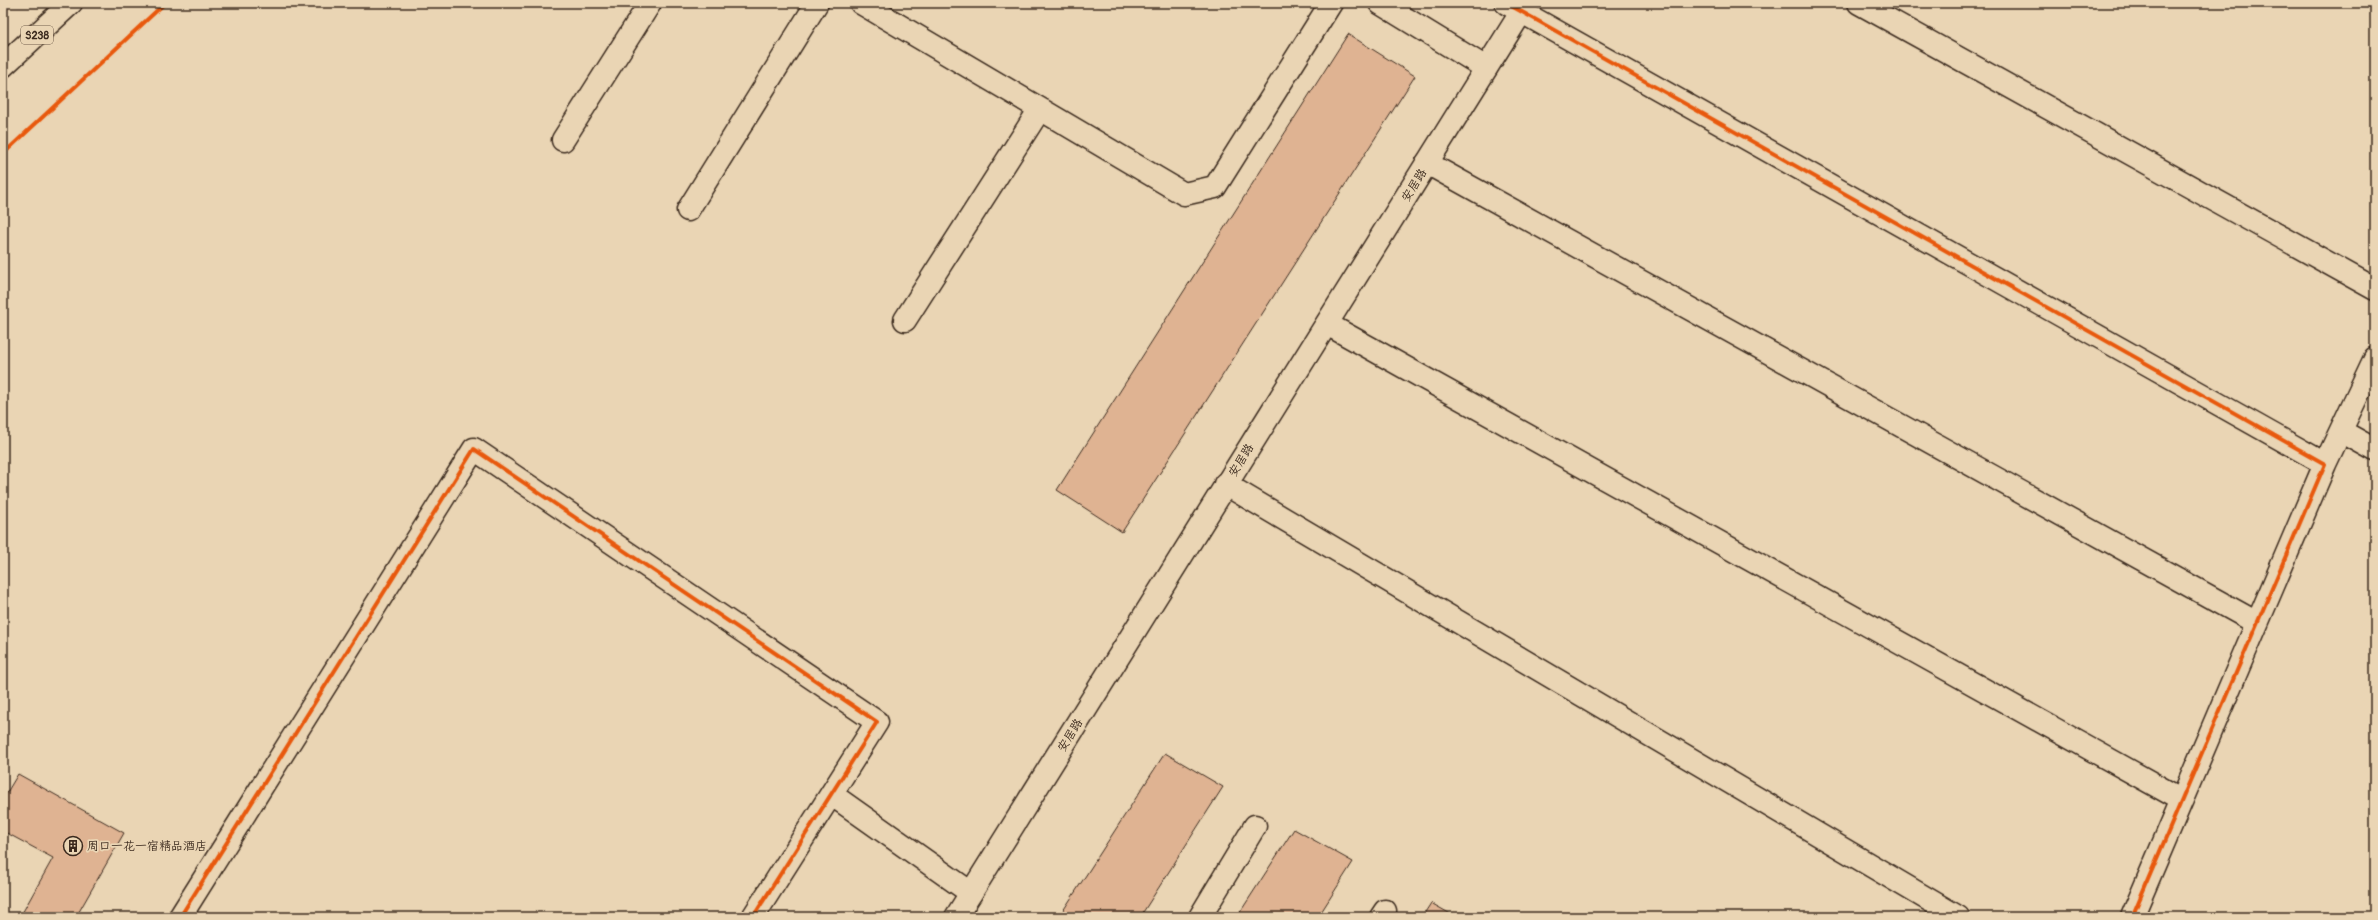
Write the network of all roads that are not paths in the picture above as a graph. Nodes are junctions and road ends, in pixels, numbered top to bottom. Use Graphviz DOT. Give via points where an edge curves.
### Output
graph roads {
  1 [pos="71,3"];
  2 [pos="650,3"];
  3 [pos="818,3"];
  4 [pos="861,3"];
  5 [pos="1331,3"];
  6 [pos="1380,3"];
  7 [pos="1859,3"];
  8 [pos="1518,6"];
  9 [pos="3,66"];
  10 [pos="1486,68"];
  11 [pos="1040,109"];
  12 [pos="563,140"];
  13 [pos="1428,163"];
  14 [pos="688,210"];
  15 [pos="2375,289"];
  16 [pos="904,320"];
  17 [pos="1327,324"];
  18 [pos="2375,358"];
  19 [pos="2341,431"];
  20 [pos="2375,450"];
  21 [pos="2325,464"];
  22 [pos="1226,484"];
  23 [pos="2258,623"];
  24 [pos="831,794"];
  25 [pos="2182,800"];
  26 [pos="1255,826"];
  27 [pos="971,893"];
  28 [pos="180,917"];
  29 [pos="752,917"];
  30 [pos="956,917"];
  31 [pos="1200,917"];
  32 [pos="1958,917"];
  33 [pos="2132,917"];
  1 -- 9 [label="street, S238"];
  2 -- 12 [label="street"];
  3 -- 14 [label="street"];
  4 -- 11 [label="street"];
  5 -- 11 [label="street" via="1215,186 1184,194"];
  6 -- 10 [label="street"];
  7 -- 15 [label="street"];
  8 -- 10 [label="street, 安居路"];
  8 -- 21 [label="street"];
  10 -- 13 [label="street, 安居路"];
  11 -- 16 [label="street"];
  13 -- 17 [label="street, 安居路"];
  13 -- 23 [label="street"];
  17 -- 22 [label="street, 安居路"];
  17 -- 25 [label="street"];
  18 -- 19 [label="street"];
  19 -- 20 [label="street"];
  19 -- 21 [label="street"];
  21 -- 23 [label="street"];
  22 -- 27 [label="street, 安居路"];
  22 -- 32 [label="street"];
  23 -- 25 [label="street"];
  24 -- 27 [label="street"];
  24 -- 28 [label="street" via="877,722 474,449"];
  24 -- 29 [label="street"];
  25 -- 33 [label="street"];
  26 -- 31 [label="street"];
  27 -- 30 [label="street, 安居路"];
}
